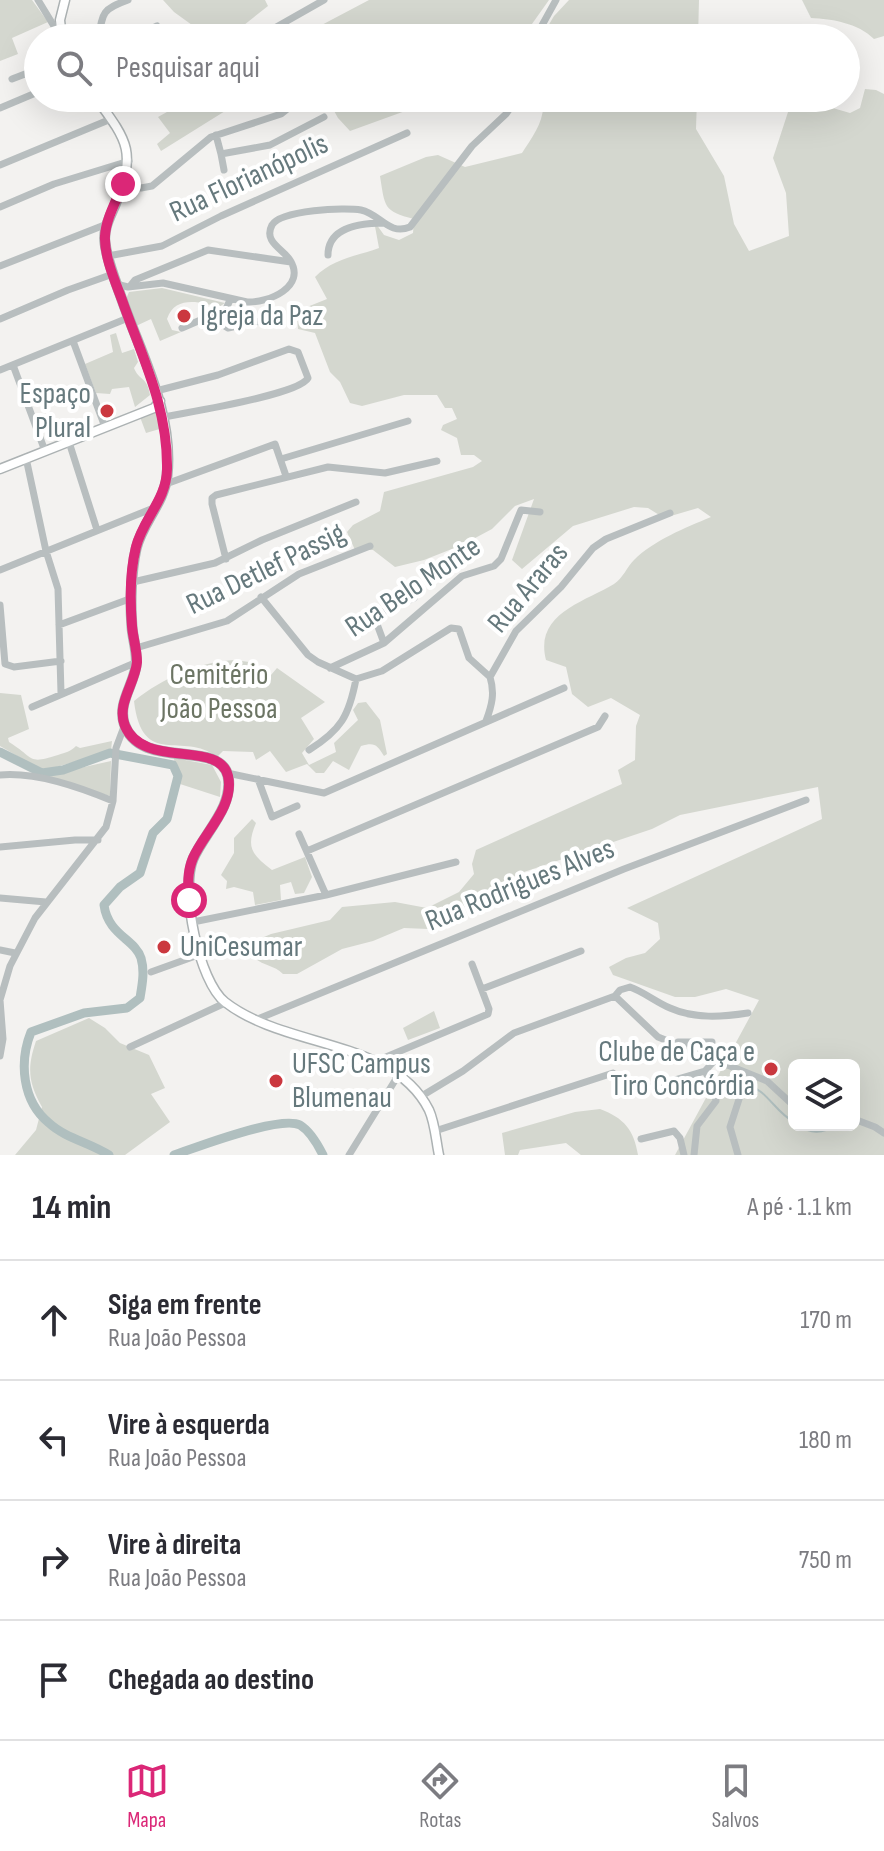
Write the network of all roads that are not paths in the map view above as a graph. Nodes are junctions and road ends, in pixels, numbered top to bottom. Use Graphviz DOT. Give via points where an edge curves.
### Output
graph roads {
  1 [pos="38,0"];
  2 [pos="65,0"];
  3 [pos="128,0"];
  4 [pos="324,0"];
  5 [pos="556,0"];
  6 [pos="47,13"];
  7 [pos="61,13"];
  8 [pos="53,24"];
  9 [pos="61,24"];
  10 [pos="101,24"];
  11 [pos="282,24"];
  12 [pos="543,24"];
  13 [pos="24,74"];
  14 [pos="12,79"];
  15 [pos="24,98"];
  16 [pos="0,108"];
  17 [pos="106,112"];
  18 [pos="284,112"];
  19 [pos="507,112"];
  20 [pos="324,117"];
  21 [pos="111,119"];
  22 [pos="407,133"];
  23 [pos="216,135"];
  24 [pos="221,154"];
  25 [pos="129,161"];
  26 [pos="0,165"];
  27 [pos="224,170"];
  28 [pos="123,184"];
  29 [pos="0,207"];
  30 [pos="384,223"];
  31 [pos="107,224"];
  32 [pos="328,255"];
  33 [pos="108,256"];
  34 [pos="291,262"];
  35 [pos="0,266"];
  36 [pos="115,279"];
  37 [pos="129,287"];
  38 [pos="230,300"];
  39 [pos="123,303"];
  40 [pos="219,312"];
  41 [pos="128,318"];
  42 [pos="0,319"];
  43 [pos="261,321"];
  44 [pos="182,328"];
  45 [pos="73,341"];
  46 [pos="13,365"];
  47 [pos="0,370"];
  48 [pos="156,391"];
  49 [pos="160,409"];
  50 [pos="408,421"];
  51 [pos="105,427"];
  52 [pos="69,442"];
  53 [pos="45,451"];
  54 [pos="26,458"];
  55 [pos="281,459"];
  56 [pos="437,461"];
  57 [pos="0,469"];
  58 [pos="286,476"];
  59 [pos="166,484"];
  60 [pos="356,502"];
  61 [pos="156,507"];
  62 [pos="540,512"];
  63 [pos="670,513"];
  64 [pos="97,530"];
  65 [pos="370,546"];
  66 [pos="46,551"];
  67 [pos="226,559"];
  68 [pos="0,570"];
  69 [pos="133,582"];
  70 [pos="261,597"];
  71 [pos="132,598"];
  72 [pos="414,598"];
  73 [pos="0,605"];
  74 [pos="59,625"];
  75 [pos="384,643"];
  76 [pos="136,648"];
  77 [pos="61,661"];
  78 [pos="137,662"];
  79 [pos="330,668"];
  80 [pos="490,677"];
  81 [pos="356,679"];
  82 [pos="564,688"];
  83 [pos="61,693"];
  84 [pos="32,707"];
  85 [pos="605,716"];
  86 [pos="486,721"];
  87 [pos="124,737"];
  88 [pos="309,750"];
  89 [pos="227,773"];
  90 [pos="0,775"];
  91 [pos="258,779"];
  92 [pos="806,800"];
  93 [pos="113,801"];
  94 [pos="297,806"];
  95 [pos="299,834"];
  96 [pos="98,840"];
  97 [pos="0,847"];
  98 [pos="307,851"];
  99 [pos="456,862"];
  100 [pos="326,895"];
  101 [pos="0,898"];
  102 [pos="46,902"];
  103 [pos="193,922"];
  104 [pos="0,950"];
  105 [pos="581,951"];
  106 [pos="15,953"];
  107 [pos="201,954"];
  108 [pos="472,964"];
  109 [pos="151,972"];
  110 [pos="482,989"];
  111 [pos="615,996"];
  112 [pos="225,1003"];
  113 [pos="748,1013"];
  114 [pos="1,1019"];
  115 [pos="255,1020"];
  116 [pos="670,1041"];
  117 [pos="712,1042"];
  118 [pos="130,1047"];
  119 [pos="0,1056"];
  120 [pos="715,1060"];
  121 [pos="379,1063"];
  122 [pos="705,1071"];
  123 [pos="613,1073"];
  124 [pos="743,1073"];
  125 [pos="399,1074"];
  126 [pos="637,1091"];
  127 [pos="420,1097"];
  128 [pos="788,1100"];
  129 [pos="860,1121"];
  130 [pos="435,1131"];
  131 [pos="884,1133"];
  132 [pos="641,1139"];
  133 [pos="349,1155"];
  134 [pos="439,1155"];
  135 [pos="684,1155"];
  136 [pos="694,1155"];
  137 [pos="738,1155"];
  1 -- 6 [label="street"];
  2 -- 7 [label="main road"];
  3 -- 10 [label="street" via="103,13"];
  4 -- 11 [label="street"];
  5 -- 12 [label="street"];
  6 -- 7 [label="street"];
  6 -- 8 [label="street"];
  7 -- 9 [label="main road"];
  13 -- 14 [label="street"];
  15 -- 16 [label="street"];
  17 -- 21 [label="main road"];
  18 -- 23 [label="street"];
  19 -- 30 [label="street" via="472,146 410,227 397,230"];
  20 -- 24 [label="street" via="270,145"];
  21 -- 25 [label="main road"];
  21 -- 26 [label="street"];
  22 -- 33 [label="street, Rua Florianópolis" via="162,246"];
  23 -- 24 [label="street"];
  23 -- 28 [label="street" via="152,186"];
  24 -- 27 [label="street"];
  25 -- 28 [label="main road"];
  25 -- 29 [label="street"];
  28 -- 31 [label="main road"];
  30 -- 32 [label="street" via="350,227 329,243"];
  30 -- 34 [label="street" via="356,209 281,218 272,225 270,236"];
  31 -- 33 [label="main road"];
  31 -- 35 [label="street"];
  33 -- 36 [label="main road"];
  34 -- 37 [label="street" via="208,250"];
  34 -- 38 [label="street" via="292,278 276,298 258,303"];
  36 -- 37 [label="street"];
  36 -- 39 [label="main road"];
  36 -- 42 [label="street" via="68,290"];
  37 -- 38 [label="street" via="163,283"];
  37 -- 39 [label="street"];
  38 -- 40 [label="street"];
  39 -- 41 [label="main road"];
  40 -- 43 [label="street" via="228,328"];
  40 -- 44 [label="street"];
  41 -- 45 [label="street"];
  41 -- 48 [label="main road"];
  45 -- 46 [label="street"];
  45 -- 51 [label="street"];
  46 -- 47 [label="street"];
  46 -- 53 [label="street"];
  48 -- 49 [label="main road"];
  48 -- 49 [label="street" via="289,349 298,352 308,378 301,386 251,399"];
  49 -- 51 [label="main road"];
  49 -- 59 [label="main road"];
  50 -- 55 [label="street"];
  51 -- 52 [label="main road"];
  52 -- 53 [label="main road"];
  52 -- 64 [label="street"];
  53 -- 54 [label="main road"];
  54 -- 57 [label="main road"];
  54 -- 66 [label="street"];
  55 -- 58 [label="street"];
  55 -- 59 [label="street" via="275,444"];
  56 -- 58 [label="street" via="385,473 339,466"];
  58 -- 67 [label="street" via="212,498"];
  59 -- 61 [label="main road"];
  60 -- 67 [label="street"];
  61 -- 64 [label="street"];
  61 -- 69 [label="main road" via="136,547"];
  62 -- 75 [label="street, Rua Belo Monte" via="521,510 494,566 462,576"];
  63 -- 80 [label="street, Rua Araras" via="593,548 516,631"];
  64 -- 66 [label="street"];
  65 -- 70 [label="street, Rua Detlef Passig" via="299,574"];
  66 -- 68 [label="street"];
  66 -- 74 [label="street" via="58,589"];
  67 -- 69 [label="street"];
  69 -- 71 [label="main road"];
  70 -- 76 [label="street, Rua Detlef Passig" via="227,621"];
  70 -- 79 [label="street" via="308,655"];
  71 -- 74 [label="street"];
  71 -- 76 [label="main road"];
  72 -- 75 [label="street" via="374,616"];
  73 -- 77 [label="street" via="5,664"];
  74 -- 77 [label="street"];
  75 -- 79 [label="street, Rua Belo Monte"];
  76 -- 78 [label="main road"];
  77 -- 83 [label="street"];
  78 -- 83 [label="street"];
  78 -- 87 [label="main road" via="123,706"];
  79 -- 81 [label="street"];
  80 -- 81 [label="street, Rua Araras" via="469,658 456,627 382,671"];
  80 -- 86 [label="street" via="493,702"];
  81 -- 88 [label="street" via="346,714 332,736"];
  82 -- 86 [label="street"];
  83 -- 84 [label="street"];
  85 -- 98 [label="street" via="598,727"];
  86 -- 91 [label="street" via="324,793"];
  87 -- 89 [label="main road" via="156,751 212,758"];
  87 -- 93 [label="street" via="115,764"];
  89 -- 91 [label="street"];
  89 -- 103 [label="main road" via="223,806 189,873"];
  90 -- 93 [label="street" via="38,778"];
  91 -- 94 [label="street" via="272,817"];
  92 -- 115 [label="street, Rua Rodrigues Alves"];
  93 -- 96 [label="street"];
  95 -- 98 [label="street"];
  96 -- 97 [label="street"];
  96 -- 102 [label="street"];
  98 -- 100 [label="street"];
  99 -- 100 [label="street"];
  100 -- 103 [label="street"];
  101 -- 102 [label="street"];
  102 -- 106 [label="street"];
  103 -- 107 [label="main road"];
  104 -- 106 [label="street"];
  105 -- 110 [label="street"];
  106 -- 114 [label="street" via="2,989"];
  107 -- 109 [label="street"];
  107 -- 112 [label="main road" via="209,982"];
  108 -- 110 [label="street"];
  110 -- 121 [label="street" via="488,1014"];
  111 -- 113 [label="street" via="630,987 690,1015"];
  111 -- 116 [label="street" via="647,1029"];
  111 -- 127 [label="street" via="514,1033"];
  112 -- 115 [label="main road"];
  112 -- 118 [label="street"];
  114 -- 119 [label="street"];
  115 -- 121 [label="main road"];
  116 -- 117 [label="street"];
  116 -- 120 [label="street"];
  120 -- 122 [label="street"];
  120 -- 124 [label="street"];
  121 -- 125 [label="main road"];
  122 -- 126 [label="street"];
  122 -- 136 [label="street" via="716,1101 697,1126"];
  123 -- 130 [label="street"];
  124 -- 128 [label="street" via="767,1081"];
  124 -- 137 [label="street" via="730,1127"];
  125 -- 127 [label="main road"];
  125 -- 133 [label="street"];
  127 -- 130 [label="main road"];
  129 -- 131 [label="street"];
  130 -- 134 [label="main road"];
  132 -- 135 [label="street" via="674,1131"];
}
